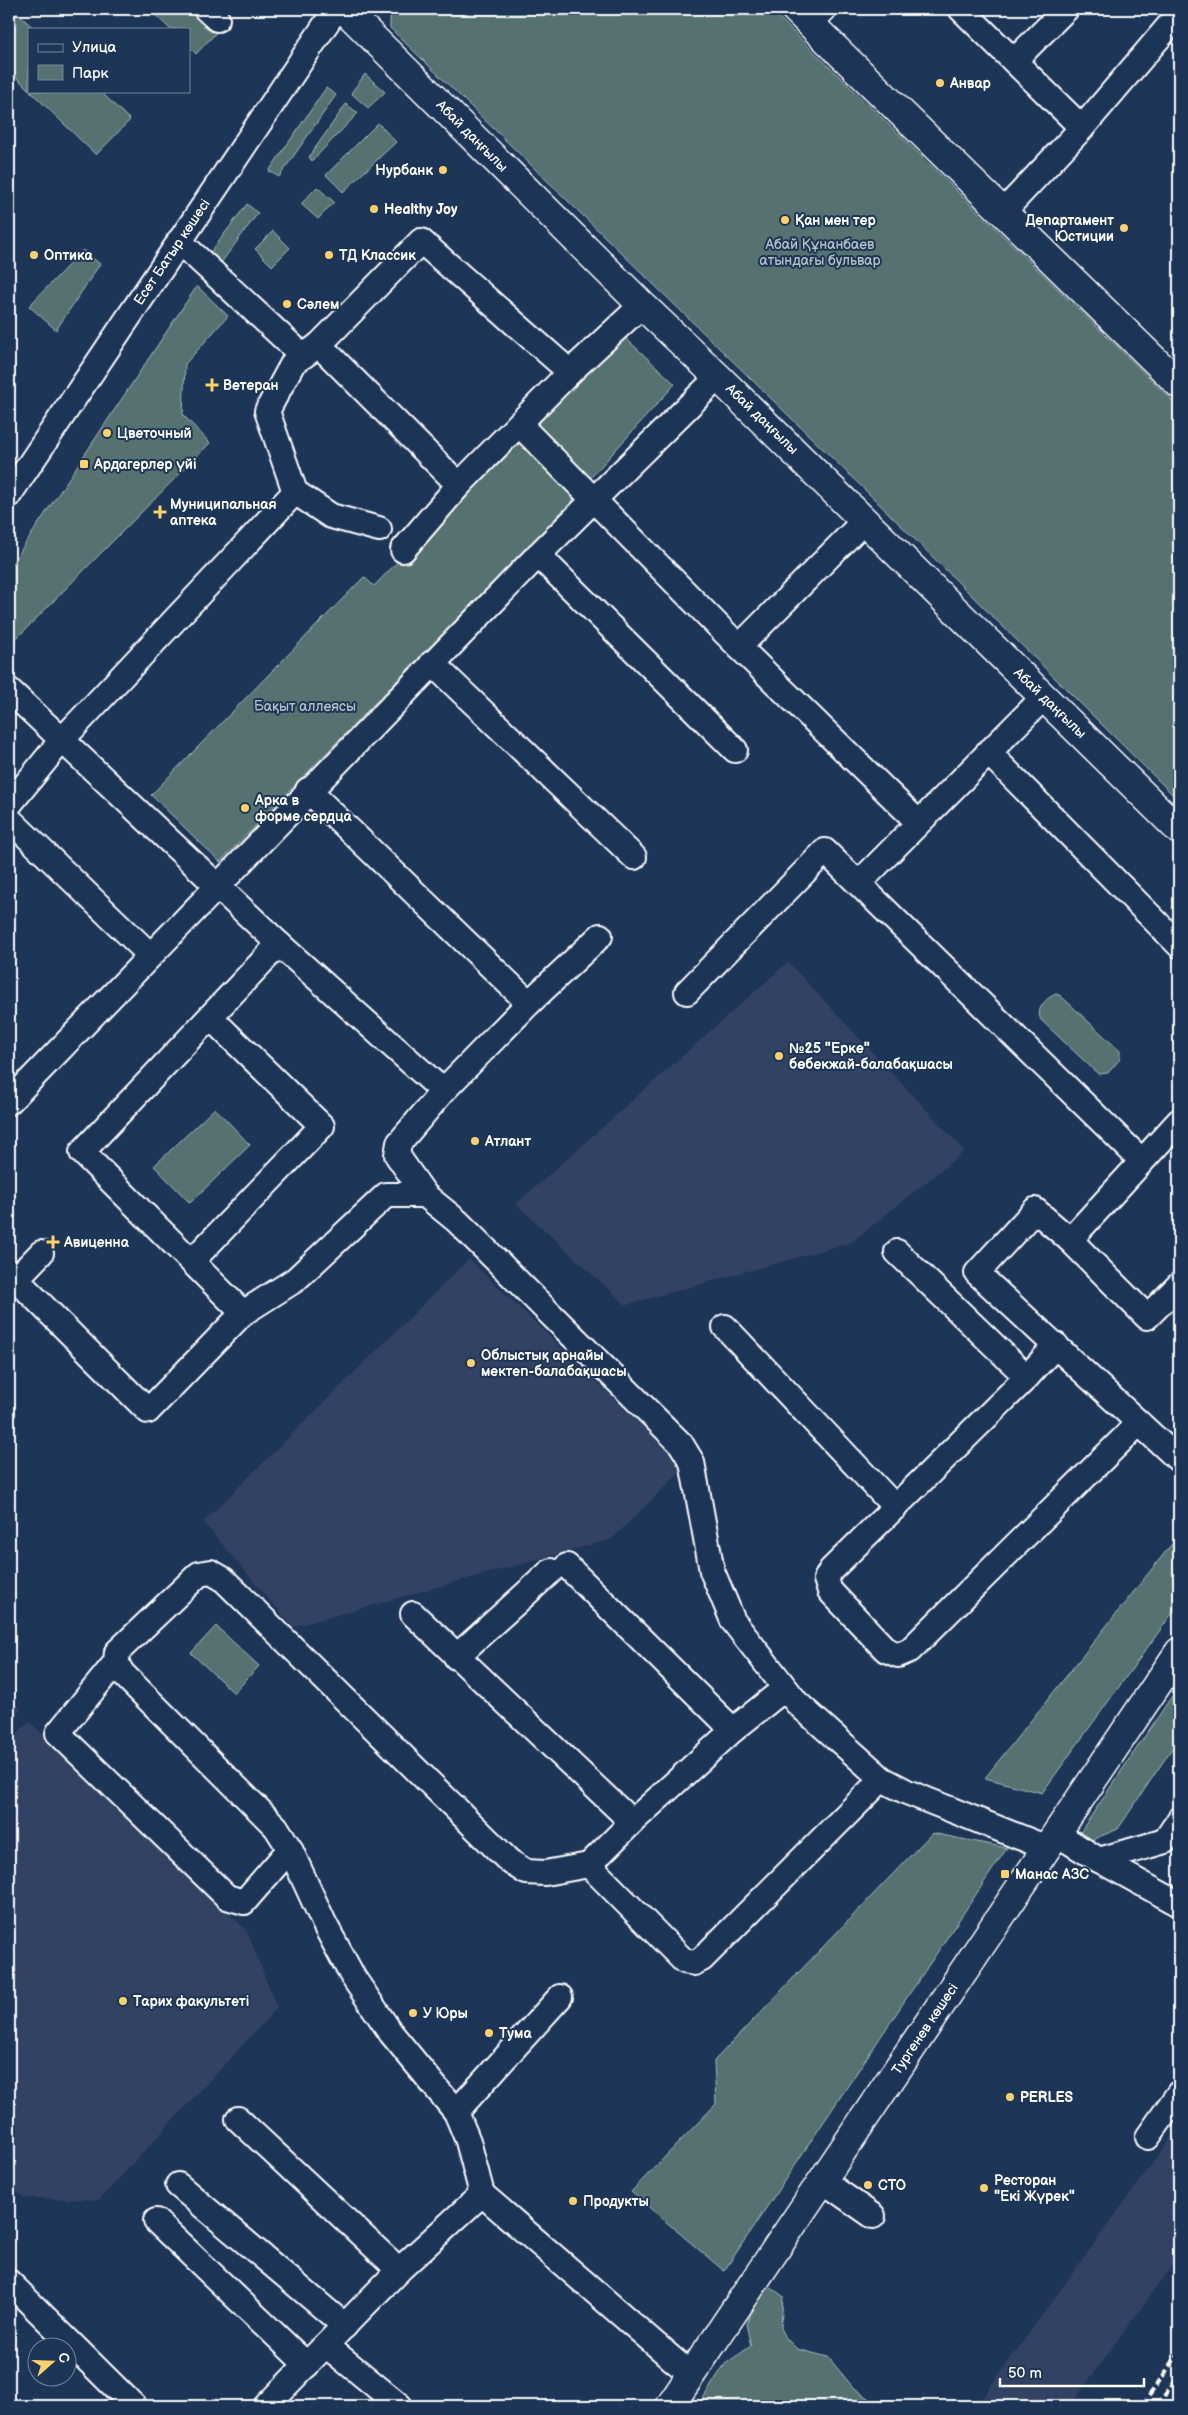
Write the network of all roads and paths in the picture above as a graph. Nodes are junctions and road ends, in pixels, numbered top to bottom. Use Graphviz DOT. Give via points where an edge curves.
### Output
graph roads {
  1 [pos="336,9"];
  2 [pos="344,9"];
  3 [pos="961,9"];
  4 [pos="1066,9"];
  5 [pos="810,13"];
  6 [pos="1179,14"];
  7 [pos="1014,61"];
  8 [pos="1082,128"];
  9 [pos="1003,212"];
  10 [pos="179,241"];
  11 [pos="642,305"];
  12 [pos="311,351"];
  13 [pos="570,372"];
  14 [pos="718,377"];
  15 [pos="1179,384"];
  16 [pos="519,424"];
  17 [pos="459,485"];
  18 [pos="295,492"];
  19 [pos="9,495"];
  20 [pos="593,499"];
  21 [pos="865,520"];
  22 [pos="379,529"];
  23 [pos="403,550"];
  24 [pos="538,555"];
  25 [pos="739,647"];
  26 [pos="432,663"];
  27 [pos="9,690"];
  28 [pos="1044,697"];
  29 [pos="61,741"];
  30 [pos="735,750"];
  31 [pos="988,752"];
  32 [pos="308,790"];
  33 [pos="9,805"];
  34 [pos="9,819"];
  35 [pos="918,822"];
  36 [pos="1179,830"];
  37 [pos="634,857"];
  38 [pos="859,883"];
  39 [pos="217,886"];
  40 [pos="600,936"];
  41 [pos="279,944"];
  42 [pos="1179,945"];
  43 [pos="150,955"];
  44 [pos="687,992"];
  45 [pos="529,1003"];
  46 [pos="211,1018"];
  47 [pos="443,1092"];
  48 [pos="9,1102"];
  49 [pos="1179,1121"];
  50 [pos="1142,1160"];
  51 [pos="425,1194"];
  52 [pos="1070,1240"];
  53 [pos="897,1252"];
  54 [pos="41,1253"];
  55 [pos="193,1260"];
  56 [pos="12,1275"];
  57 [pos="1179,1285"];
  58 [pos="243,1312"];
  59 [pos="725,1327"];
  60 [pos="1056,1345"];
  61 [pos="1028,1377"];
  62 [pos="1139,1423"];
  63 [pos="1179,1460"];
  64 [pos="895,1507"];
  65 [pos="413,1614"];
  66 [pos="456,1657"];
  67 [pos="1178,1661"];
  68 [pos="116,1662"];
  69 [pos="784,1689"];
  70 [pos="733,1730"];
  71 [pos="882,1779"];
  72 [pos="1179,1820"];
  73 [pos="632,1822"];
  74 [pos="1052,1841"];
  75 [pos="290,1849"];
  76 [pos="1099,1860"];
  77 [pos="589,1865"];
  78 [pos="1179,1904"];
  79 [pos="560,1997"];
  80 [pos="1179,2093"];
  81 [pos="456,2112"];
  82 [pos="238,2119"];
  83 [pos="1148,2137"];
  84 [pos="823,2181"];
  85 [pos="178,2185"];
  86 [pos="482,2194"];
  87 [pos="873,2216"];
  88 [pos="156,2221"];
  89 [pos="399,2270"];
  90 [pos="9,2282"];
  91 [pos="345,2326"];
  92 [pos="327,2346"];
  93 [pos="307,2365"];
  94 [pos="691,2375"];
  95 [pos="134,2406"];
  96 [pos="266,2406"];
  97 [pos="400,2406"];
  98 [pos="670,2406"];
  1 -- 10 [label="street, Есет Батыр көшесі"];
  2 -- 11 [label="main road, Абай даңғылы"];
  3 -- 7 [label="street"];
  4 -- 7 [label="street"];
  5 -- 9 [label="main road"];
  6 -- 8 [label="street"];
  7 -- 8 [label="street"];
  8 -- 9 [label="street"];
  9 -- 15 [label="main road"];
  10 -- 12 [label="street"];
  10 -- 19 [label="street, Есет Батыр көшесі"];
  11 -- 13 [label="street"];
  11 -- 14 [label="main road, Абай даңғылы"];
  12 -- 13 [label="street" via="421,241"];
  12 -- 17 [label="street"];
  12 -- 18 [label="street" via="293,363 267,411"];
  13 -- 16 [label="street"];
  14 -- 20 [label="street"];
  14 -- 21 [label="main road, Абай даңғылы"];
  16 -- 17 [label="street"];
  16 -- 20 [label="street"];
  17 -- 23 [label="street"];
  18 -- 22 [label="street" via="330,516"];
  18 -- 29 [label="street"];
  20 -- 24 [label="street"];
  20 -- 25 [label="street"];
  21 -- 25 [label="street"];
  21 -- 28 [label="main road, Абай даңғылы"];
  24 -- 26 [label="street"];
  24 -- 30 [label="street"];
  25 -- 35 [label="street"];
  26 -- 32 [label="street"];
  26 -- 37 [label="street"];
  27 -- 29 [label="street"];
  28 -- 31 [label="street"];
  28 -- 36 [label="main road, Абай даңғылы"];
  29 -- 33 [label="street"];
  29 -- 39 [label="street"];
  31 -- 35 [label="street"];
  31 -- 42 [label="street"];
  32 -- 39 [label="street"];
  32 -- 45 [label="street"];
  34 -- 43 [label="street"];
  35 -- 38 [label="street"];
  38 -- 44 [label="street" via="825,851"];
  38 -- 50 [label="street"];
  39 -- 41 [label="street"];
  39 -- 43 [label="street"];
  40 -- 45 [label="street"];
  41 -- 46 [label="street"];
  41 -- 47 [label="street"];
  43 -- 48 [label="street"];
  45 -- 47 [label="street"];
  46 -- 55 [label="street" via="82,1152"];
  46 -- 55 [label="street" via="322,1126"];
  47 -- 51 [label="street" via="399,1143 397,1155"];
  49 -- 50 [label="street"];
  50 -- 52 [label="street"];
  51 -- 58 [label="street" via="386,1195 295,1280"];
  51 -- 69 [label="street" via="457,1221 681,1444 692,1462 715,1580 733,1621"];
  52 -- 57 [label="street" via="1147,1317"];
  52 -- 60 [label="street" via="1035,1210 977,1273"];
  53 -- 61 [label="street"];
  54 -- 56 [label="street"];
  55 -- 58 [label="street"];
  56 -- 58 [label="street" via="148,1411"];
  59 -- 64 [label="street"];
  60 -- 61 [label="street"];
  60 -- 62 [label="street"];
  61 -- 64 [label="street"];
  62 -- 63 [label="street"];
  62 -- 64 [label="street" via="910,1650 898,1655 886,1650 830,1591 826,1579 831,1570"];
  65 -- 66 [label="street"];
  66 -- 70 [label="street" via="559,1569"];
  66 -- 73 [label="street"];
  67 -- 74 [label="main road, Тургенев көшесі"];
  68 -- 75 [label="street" via="122,1673 276,1828"];
  68 -- 75 [label="street" via="58,1733 227,1897 244,1902"];
  68 -- 77 [label="street" via="117,1652 199,1574 211,1572 223,1579 510,1861 526,1872 545,1873"];
  69 -- 70 [label="street"];
  69 -- 71 [label="street"];
  70 -- 73 [label="street"];
  71 -- 74 [label="street" via="907,1792"];
  71 -- 77 [label="street" via="702,1959 694,1963 684,1961"];
  72 -- 76 [label="street" via="1165,1841"];
  73 -- 77 [label="street"];
  74 -- 76 [label="street"];
  74 -- 84 [label="main road, Тургенев көшесі"];
  75 -- 81 [label="street" via="353,1977 391,2033"];
  76 -- 78 [label="street"];
  79 -- 81 [label="street"];
  80 -- 83 [label="street"];
  81 -- 86 [label="street"];
  82 -- 89 [label="street"];
  84 -- 87 [label="street"];
  84 -- 94 [label="main road, Тургенев көшесі"];
  85 -- 91 [label="street"];
  86 -- 89 [label="street"];
  86 -- 94 [label="street"];
  88 -- 93 [label="street"];
  89 -- 91 [label="street"];
  90 -- 95 [label="street"];
  91 -- 92 [label="street"];
  92 -- 93 [label="street"];
  92 -- 97 [label="street"];
  93 -- 96 [label="street"];
  94 -- 98 [label="main road, Тургенев көшесі"];
}
